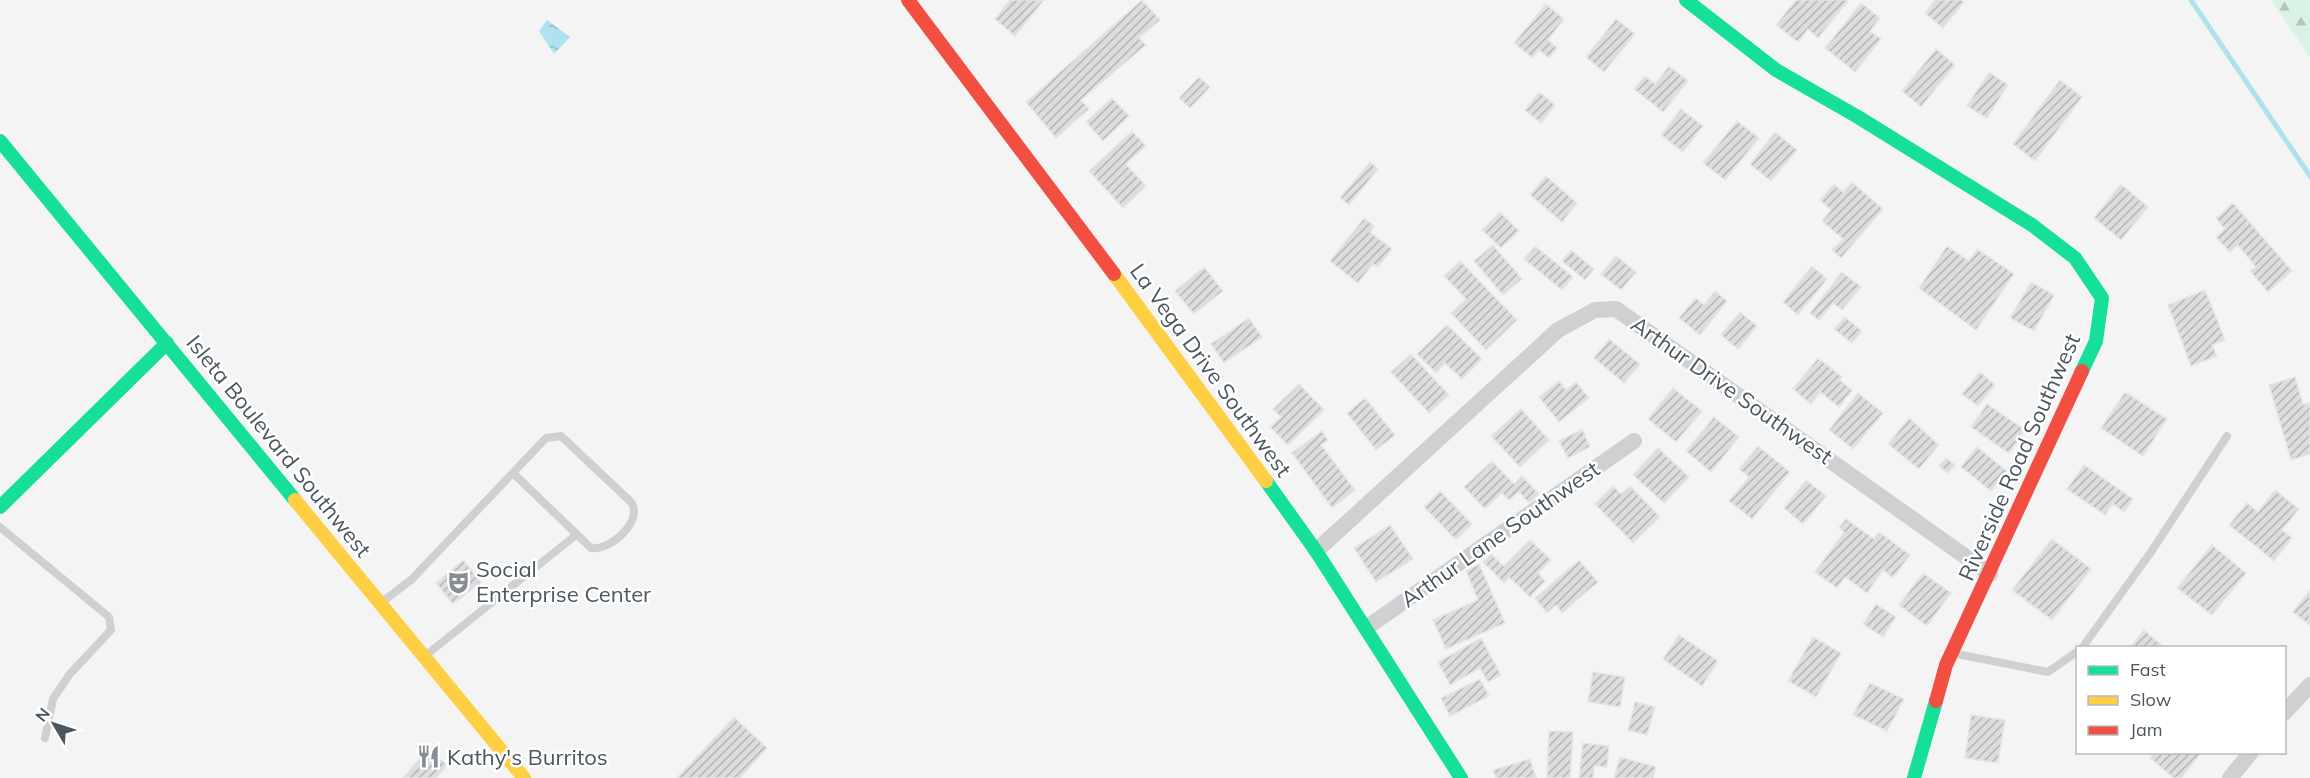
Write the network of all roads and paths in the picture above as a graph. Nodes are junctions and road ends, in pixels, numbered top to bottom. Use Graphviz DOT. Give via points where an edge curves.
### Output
graph roads {
  1 [pos="908,0"];
  2 [pos="1686,0"];
  3 [pos="0,141"];
  4 [pos="167,343"];
  5 [pos="2227,436"];
  6 [pos="1634,441"];
  7 [pos="513,473"];
  8 [pos="0,507"];
  9 [pos="0,527"];
  10 [pos="576,535"];
  11 [pos="1316,551"];
  12 [pos="1990,574"];
  13 [pos="381,603"];
  14 [pos="1366,628"];
  15 [pos="2083,646"];
  16 [pos="2076,652"];
  17 [pos="1952,653"];
  18 [pos="424,656"];
  19 [pos="2310,685"];
  20 [pos="2286,712"];
  21 [pos="45,738"];
  22 [pos="2250,754"];
  23 [pos="524,778"];
  24 [pos="1461,778"];
  25 [pos="1914,778"];
  26 [pos="2230,778"];
  1 -- 11 [label="street, La Vega Drive Southwest" via="1160,334"];
  2 -- 12 [label="street, Riverside Road Southwest" via="1776,70 2032,225 2075,258 2102,298 2096,341"];
  3 -- 4 [label="street, Isleta Boulevard Southwest"];
  4 -- 8 [label="street"];
  4 -- 13 [label="street, Isleta Boulevard Southwest"];
  5 -- 15 [label="lane"];
  6 -- 14 [label="street, Arthur Lane Southwest"];
  7 -- 10 [label="lane"];
  7 -- 10 [label="lane" via="546,438 561,436 636,509 635,518 609,545 591,548"];
  7 -- 13 [label="lane" via="411,579"];
  9 -- 21 [label="lane" via="109,617 111,630 69,675 53,699"];
  10 -- 18 [label="lane"];
  11 -- 12 [label="street, Arthur Drive Southwest" via="1558,330 1595,310 1616,309"];
  11 -- 14 [label="street, La Vega Drive Southwest"];
  12 -- 17 [label="street, Riverside Road Southwest"];
  13 -- 18 [label="street, Isleta Boulevard Southwest"];
  14 -- 24 [label="street, La Vega Drive Southwest"];
  16 -- 17 [label="lane" via="2048,672"];
  17 -- 25 [label="street, Riverside Road Southwest"];
  18 -- 23 [label="street, Isleta Boulevard Southwest"];
  19 -- 20 [label="street"];
  22 -- 26 [label="street"];
}
